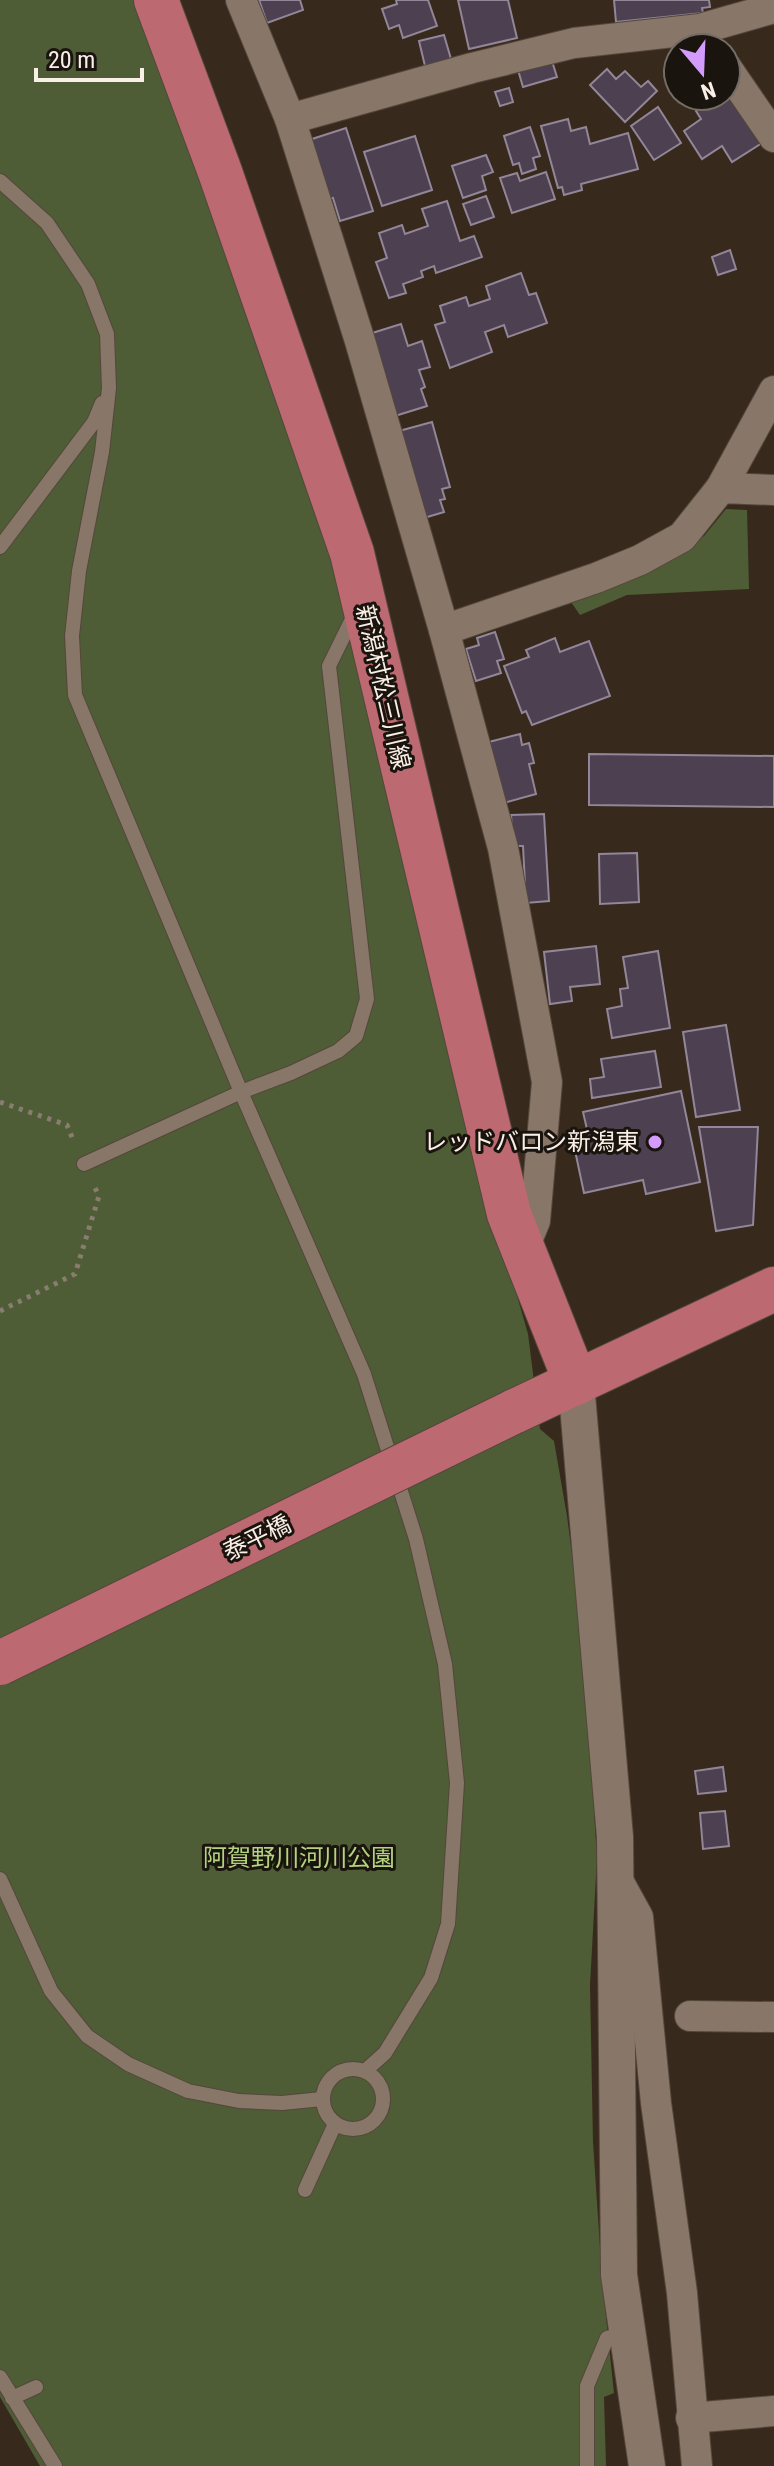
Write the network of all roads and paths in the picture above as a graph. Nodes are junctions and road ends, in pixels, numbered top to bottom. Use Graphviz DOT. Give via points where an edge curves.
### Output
graph roads {
  1 [pos="156,0"];
  2 [pos="241,0"];
  3 [pos="774,8"];
  4 [pos="721,32"];
  5 [pos="662,40"];
  6 [pos="742,90"];
  7 [pos="290,119"];
  8 [pos="774,137"];
  9 [pos="0,181"];
  10 [pos="109,388"];
  11 [pos="774,391"];
  12 [pos="721,488"];
  13 [pos="774,490"];
  14 [pos="0,547"];
  15 [pos="362,599"];
  16 [pos="444,630"];
  17 [pos="241,1092"];
  18 [pos="0,1102"];
  19 [pos="84,1164"];
  20 [pos="523,1250"];
  21 [pos="774,1289"];
  22 [pos="0,1311"];
  23 [pos="576,1383"];
  24 [pos="0,1663"];
  25 [pos="616,1877"];
  26 [pos="0,1879"];
  27 [pos="690,2016"];
  28 [pos="774,2017"];
  29 [pos="365,2071"];
  30 [pos="322,2099"];
  31 [pos="335,2124"];
  32 [pos="305,2190"];
  33 [pos="628,2333"];
  34 [pos="0,2377"];
  35 [pos="36,2387"];
  36 [pos="12,2398"];
  37 [pos="774,2411"];
  38 [pos="691,2418"];
  39 [pos="55,2466"];
  40 [pos="587,2466"];
  41 [pos="647,2466"];
  42 [pos="697,2466"];
  1 -- 15 [label="main road, 新潟村松三川線" via="352,553"];
  2 -- 7 [label="street"];
  3 -- 4 [label="street"];
  5 -- 7 [label="street" via="574,43"];
  6 -- 8 [label="street"];
  7 -- 16 [label="street"];
  9 -- 10 [label="lane" via="47,223 88,284 107,334"];
  10 -- 14 [label="lane" via="94,422"];
  10 -- 17 [label="lane" via="79,571 72,636 75,695"];
  11 -- 12 [label="street"];
  12 -- 13 [label="street"];
  12 -- 16 [label="street" via="682,537 640,560"];
  15 -- 17 [label="lane" via="329,666 367,999 356,1036 338,1051"];
  15 -- 20 [label="main road, 新潟村松三川線" via="505,1198"];
  16 -- 20 [label="street" via="503,848 547,1082 535,1221"];
  17 -- 19 [label="lane"];
  17 -- 29 [label="lane" via="364,1374 416,1539 445,1664 457,1783 448,1924 431,1978 385,2053"];
  18 -- 19 [label="path" via="67,1125"];
  19 -- 22 [label="path" via="99,1196 75,1274"];
  20 -- 23 [label="main road, 新潟村松三川線"];
  21 -- 23 [label="main road, 泰平橋"];
  23 -- 24 [label="main road, 泰平橋, bridge"];
  23 -- 25 [label="street"];
  25 -- 33 [label="street" via="619,2275"];
  25 -- 38 [label="street" via="638,1917 682,2293"];
  26 -- 30 [label="lane" via="51,1991 87,2036 128,2064 188,2091 239,2101"];
  27 -- 28 [label="street"];
  29 -- 30 [label="lane" via="336,2074"];
  29 -- 31 [label="lane" via="383,2095 379,2114 364,2127"];
  30 -- 31 [label="lane"];
  31 -- 32 [label="lane"];
  33 -- 40 [label="lane" via="607,2338 587,2386"];
  33 -- 41 [label="street"];
  34 -- 36 [label="lane"];
  35 -- 36 [label="lane"];
  36 -- 39 [label="lane"];
  37 -- 38 [label="street"];
  38 -- 42 [label="street"];
}
